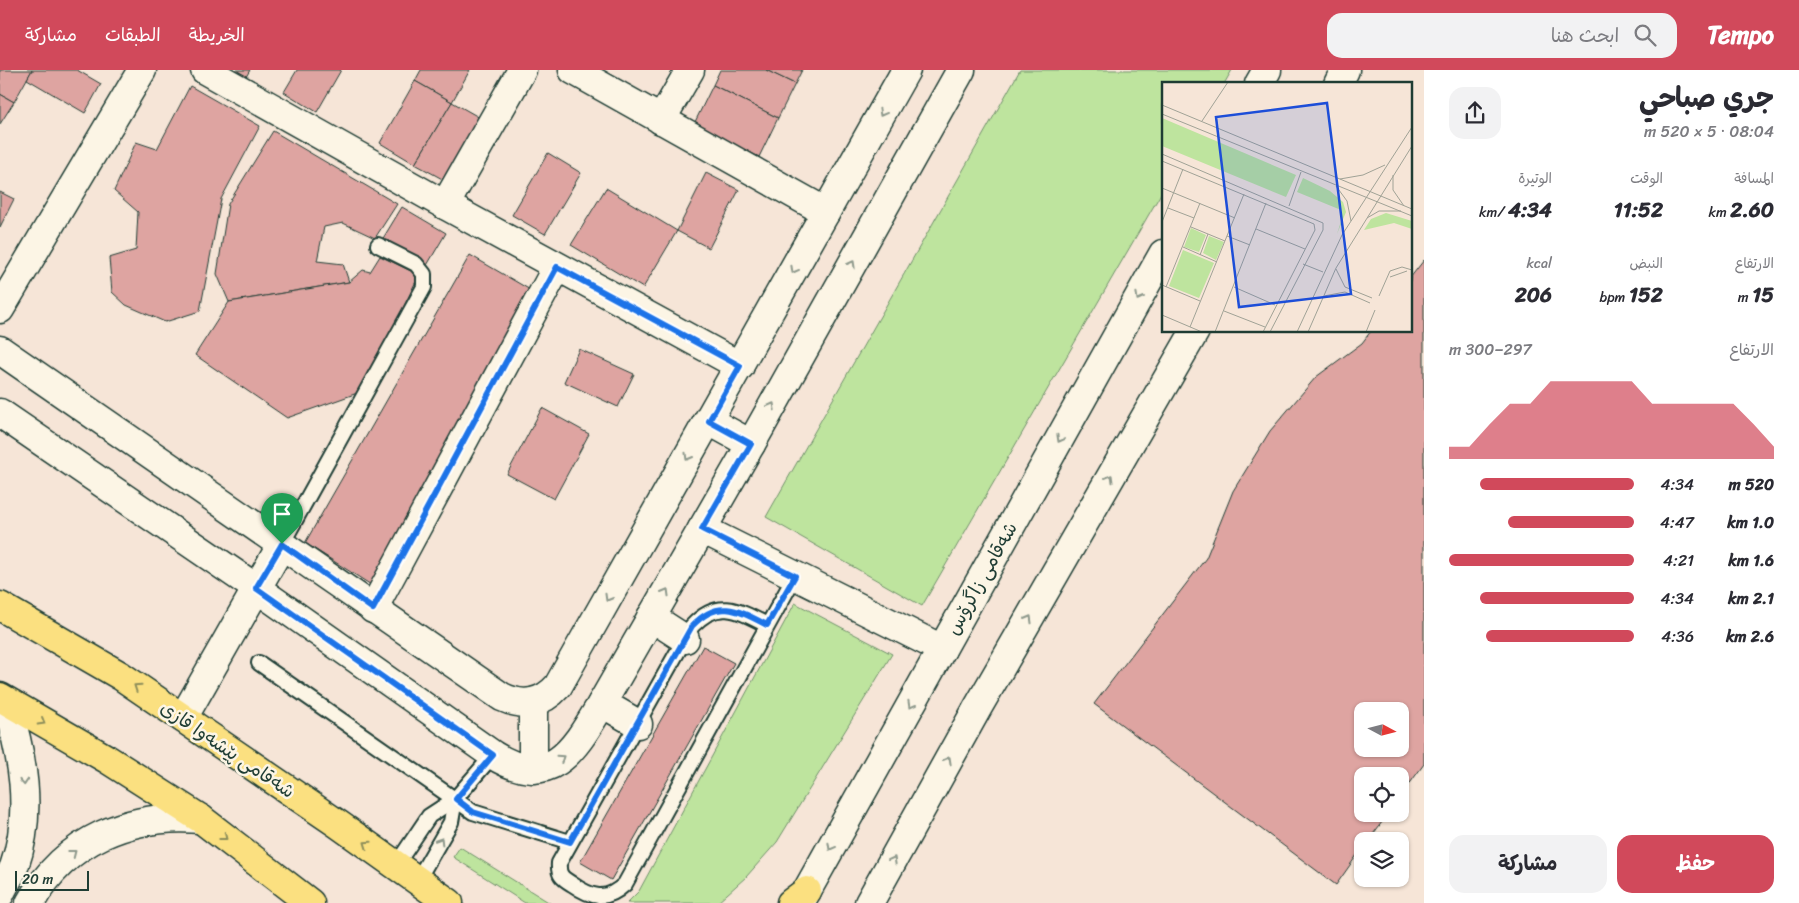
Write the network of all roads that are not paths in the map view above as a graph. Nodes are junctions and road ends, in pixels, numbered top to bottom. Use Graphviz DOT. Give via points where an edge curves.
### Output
graph roads {
  1 [pos="142,70"];
  2 [pos="205,70"];
  3 [pos="522,70"];
  4 [pos="573,70"];
  5 [pos="690,70"];
  6 [pos="906,70"];
  7 [pos="961,70"];
  8 [pos="1266,70"];
  9 [pos="1346,70"];
  10 [pos="1260,82"];
  11 [pos="1339,82"];
  12 [pos="661,120"];
  13 [pos="446,206"];
  14 [pos="826,212"];
  15 [pos="378,245"];
  16 [pos="1162,256"];
  17 [pos="557,267"];
  18 [pos="0,309"];
  19 [pos="1194,332"];
  20 [pos="0,350"];
  21 [pos="740,366"];
  22 [pos="0,413"];
  23 [pos="709,421"];
  24 [pos="751,444"];
  25 [pos="702,529"];
  26 [pos="282,544"];
  27 [pos="795,576"];
  28 [pos="256,588"];
  29 [pos="0,606"];
  30 [pos="373,609"];
  31 [pos="651,617"];
  32 [pos="767,625"];
  33 [pos="685,639"];
  34 [pos="942,649"];
  35 [pos="259,663"];
  36 [pos="3,699"];
  37 [pos="533,702"];
  38 [pos="602,703"];
  39 [pos="183,718"];
  40 [pos="638,724"];
  41 [pos="493,755"];
  42 [pos="533,770"];
  43 [pos="456,799"];
  44 [pos="201,819"];
  45 [pos="570,842"];
  46 [pos="407,873"];
  47 [pos="0,894"];
  48 [pos="799,899"];
  49 [pos="30,903"];
  50 [pos="310,903"];
  51 [pos="449,903"];
  52 [pos="869,903"];
  1 -- 18 [label="street"];
  2 -- 13 [label="street"];
  3 -- 13 [label="street"];
  4 -- 12 [label="street"];
  5 -- 12 [label="street"];
  6 -- 14 [label="street, one-way"];
  24 -- 7 [label="street, one-way"];
  8 -- 10 [label="street"];
  9 -- 11 [label="street"];
  12 -- 14 [label="street"];
  13 -- 17 [label="street"];
  14 -- 21 [label="street, one-way"];
  15 -- 26 [label="lane" via="416,264 424,274 424,287"];
  16 -- 34 [label="street, شەقامی زاگرۆس, one-way"];
  17 -- 21 [label="street"];
  17 -- 30 [label="street"];
  52 -- 19 [label="street, one-way"];
  20 -- 26 [label="street"];
  21 -- 23 [label="street"];
  22 -- 28 [label="street"];
  23 -- 24 [label="street"];
  23 -- 37 [label="street, one-way" via="558,686 543,699"];
  24 -- 25 [label="street"];
  25 -- 27 [label="street"];
  31 -- 25 [label="street, one-way"];
  26 -- 28 [label="street"];
  26 -- 30 [label="street"];
  27 -- 32 [label="lane"];
  27 -- 34 [label="street"];
  28 -- 39 [label="street"];
  28 -- 41 [label="street"];
  39 -- 29 [label="highway, شەقامی پێشەوا قازی, one-way" via="121,676"];
  30 -- 37 [label="street" via="502,697 523,704"];
  31 -- 33 [label="street"];
  31 -- 38 [label="street"];
  32 -- 33 [label="lane" via="740,611 723,608 698,619"];
  32 -- 45 [label="lane" via="625,884 611,894 594,896 562,878 558,871 559,863"];
  33 -- 40 [label="lane"];
  34 -- 48 [label="street, شەقامی زاگرۆس, one-way"];
  35 -- 43 [label="lane"];
  36 -- 44 [label="highway, one-way"];
  36 -- 47 [label="street, one-way" via="21,756 24,812 14,867"];
  37 -- 42 [label="street"];
  38 -- 40 [label="street"];
  42 -- 38 [label="street, one-way" via="559,760 570,751"];
  46 -- 39 [label="highway, شەقامی پێشەوا قازی, one-way"];
  40 -- 45 [label="lane"];
  41 -- 42 [label="street" via="505,763"];
  41 -- 43 [label="lane"];
  43 -- 45 [label="lane" via="473,812"];
  46 -- 43 [label="lane, one-way" via="451,822"];
  43 -- 46 [label="lane" via="428,816"];
  49 -- 44 [label="street, one-way" via="37,890 69,856 109,831 155,819"];
  44 -- 50 [label="highway, one-way"];
  46 -- 51 [label="highway, شەقامی پێشەوا قازی"];
}
